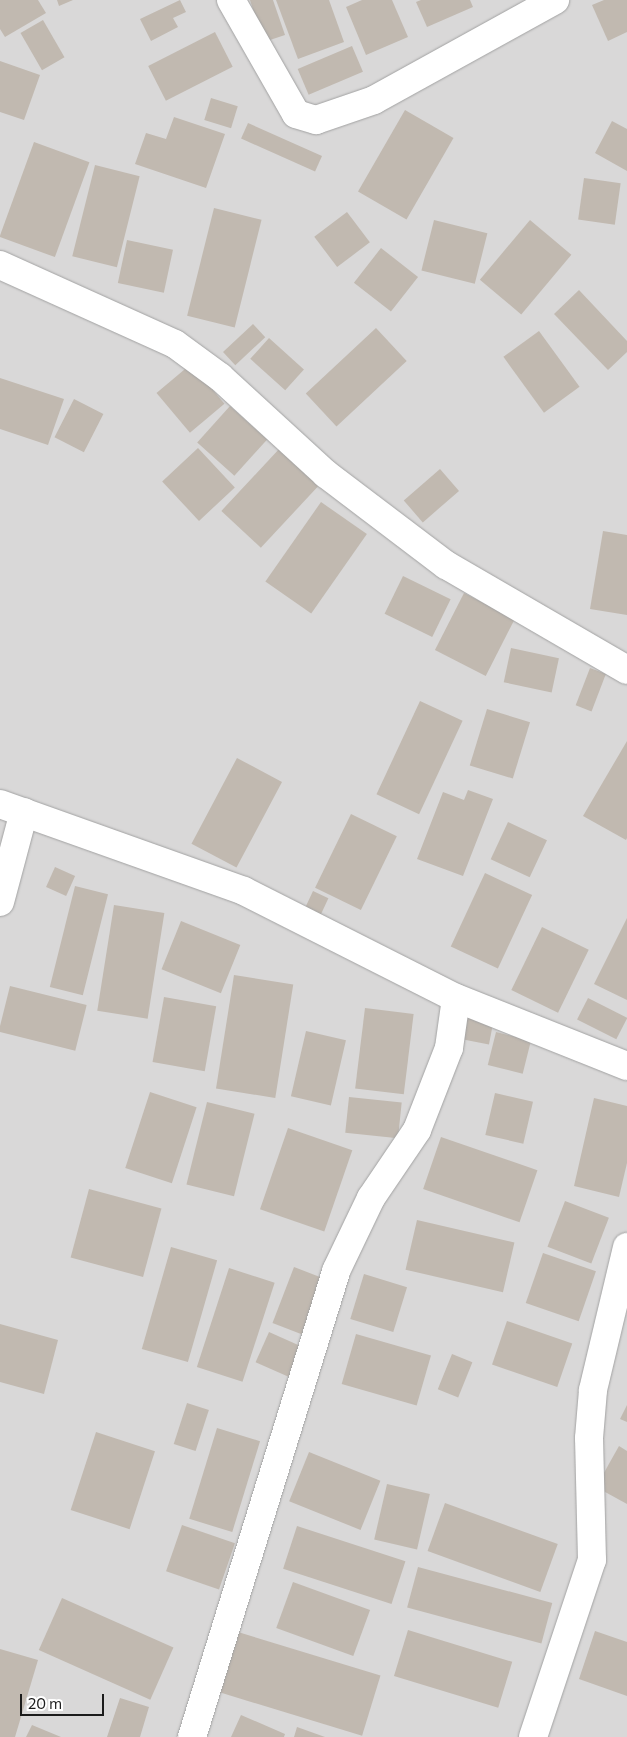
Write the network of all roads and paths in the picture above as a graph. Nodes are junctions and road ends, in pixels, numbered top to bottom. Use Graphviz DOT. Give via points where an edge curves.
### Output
graph roads {
  1 [pos="231,0"];
  2 [pos="555,0"];
  3 [pos="0,265"];
  4 [pos="627,670"];
  5 [pos="12,808"];
  6 [pos="0,902"];
  7 [pos="456,998"];
  8 [pos="627,1066"];
  9 [pos="627,1247"];
  10 [pos="192,1737"];
  11 [pos="533,1737"];
  1 -- 2 [label="street" via="296,114 316,120 374,100"];
  3 -- 4 [label="street" via="175,344 220,377 326,474 446,565"];
  5 -- 6 [label="street"];
  5 -- 7 [label="street" via="244,891"];
  7 -- 8 [label="street"];
  7 -- 10 [label="street" via="449,1048 417,1130 371,1198 336,1271"];
  9 -- 11 [label="street" via="593,1390 589,1438 592,1560"];
}
